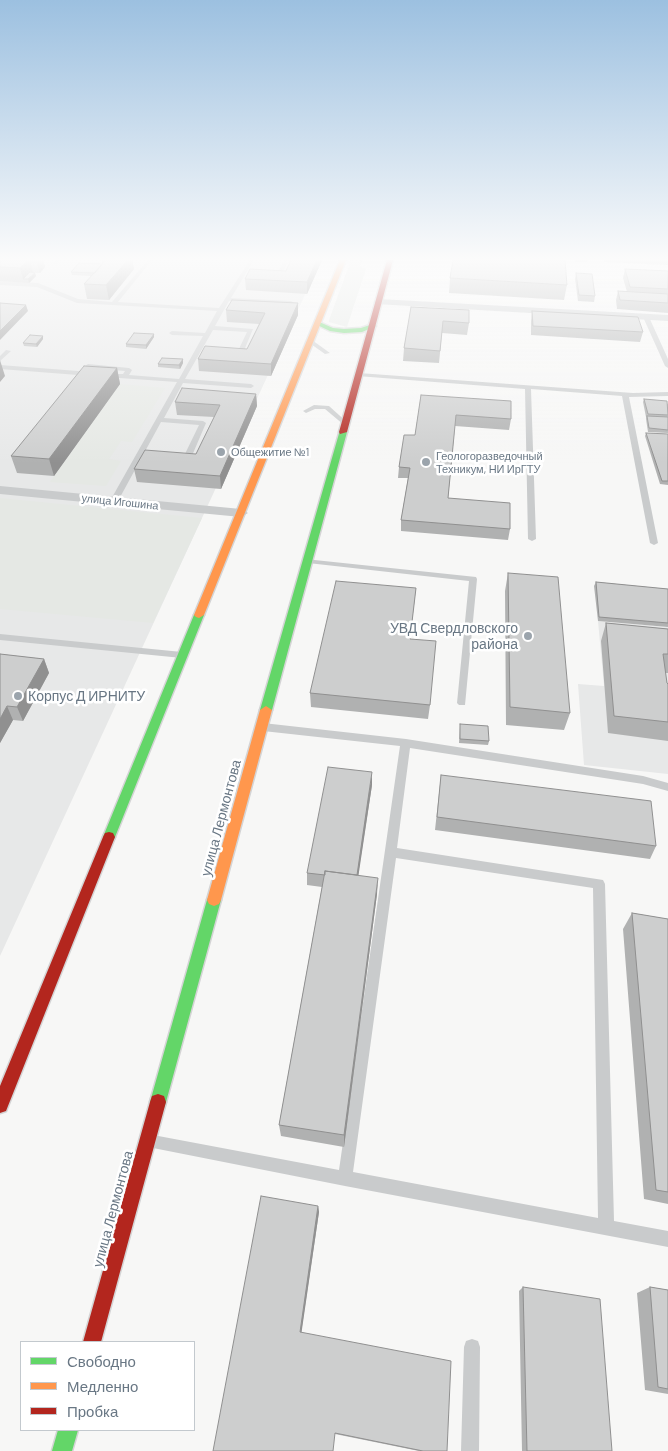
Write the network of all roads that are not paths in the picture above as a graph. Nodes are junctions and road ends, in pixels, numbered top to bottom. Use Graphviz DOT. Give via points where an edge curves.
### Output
graph roads {
  1 [pos="211,328"];
  2 [pos="315,328"];
  3 [pos="327,328"];
  4 [pos="368,328"];
  5 [pos="373,328"];
  6 [pos="651,328"];
  7 [pos="172,334"];
  8 [pos="207,335"];
  9 [pos="310,341"];
  10 [pos="8,351"];
  11 [pos="222,352"];
  12 [pos="327,353"];
  13 [pos="0,359"];
  14 [pos="88,366"];
  15 [pos="668,366"];
  16 [pos="0,367"];
  17 [pos="359,375"];
  18 [pos="124,377"];
  19 [pos="181,381"];
  20 [pos="251,386"];
  21 [pos="528,387"];
  22 [pos="625,394"];
  23 [pos="668,394"];
  24 [pos="306,411"];
  25 [pos="158,420"];
  26 [pos="346,424"];
  27 [pos="170,457"];
  28 [pos="0,490"];
  29 [pos="114,501"];
  30 [pos="241,513"];
  31 [pos="532,539"];
  32 [pos="654,543"];
  33 [pos="308,561"];
  34 [pos="0,637"];
  35 [pos="182,655"];
  36 [pos="462,703"];
  37 [pos="262,727"];
  38 [pos="406,743"];
  39 [pos="668,787"];
  40 [pos="391,852"];
  41 [pos="0,1105"];
  42 [pos="147,1141"];
  43 [pos="345,1179"];
  44 [pos="606,1228"];
  45 [pos="668,1239"];
  46 [pos="92,1341"];
  47 [pos="472,1347"];
  48 [pos="68,1431"];
  49 [pos="62,1451"];
  50 [pos="470,1451"];
  1 -- 8 [label="lane"];
  1 -- 11 [label="lane" via="251,330 240,353"];
  2 -- 9 [label="main road"];
  3 -- 4 [label="main road" via="344,331"];
  5 -- 17 [label="main road, улица Лермонтова"];
  6 -- 15 [label="lane"];
  7 -- 8 [label="lane"];
  8 -- 19 [label="lane" via="202,351"];
  9 -- 12 [label="lane"];
  9 -- 30 [label="main road"];
  10 -- 13 [label="lane"];
  14 -- 18 [label="lane" via="129,370"];
  16 -- 18 [label="lane"];
  17 -- 21 [label="lane"];
  17 -- 26 [label="main road, улица Лермонтова"];
  18 -- 19 [label="lane"];
  19 -- 20 [label="lane"];
  19 -- 25 [label="lane"];
  21 -- 22 [label="lane"];
  21 -- 31 [label="lane"];
  22 -- 23 [label="lane"];
  22 -- 32 [label="lane"];
  24 -- 26 [label="lane" via="314,407 327,408"];
  25 -- 27 [label="lane" via="203,423 187,458"];
  25 -- 29 [label="lane" via="142,455"];
  26 -- 33 [label="main road, улица Лермонтова"];
  28 -- 29 [label="street, улица Игошина"];
  29 -- 30 [label="street, улица Игошина"];
  30 -- 35 [label="main road"];
  33 -- 36 [label="lane" via="473,579"];
  33 -- 37 [label="main road, улица Лермонтова"];
  34 -- 35 [label="lane"];
  35 -- 41 [label="main road"];
  37 -- 38 [label="lane"];
  37 -- 42 [label="main road, улица Лермонтова"];
  38 -- 39 [label="lane" via="643,780"];
  38 -- 40 [label="lane"];
  40 -- 43 [label="lane"];
  40 -- 44 [label="lane" via="599,884"];
  42 -- 43 [label="lane"];
  42 -- 46 [label="main road, улица Лермонтова"];
  43 -- 44 [label="lane"];
  44 -- 45 [label="lane"];
  47 -- 50 [label="lane"];
  48 -- 49 [label="main road"];
}
